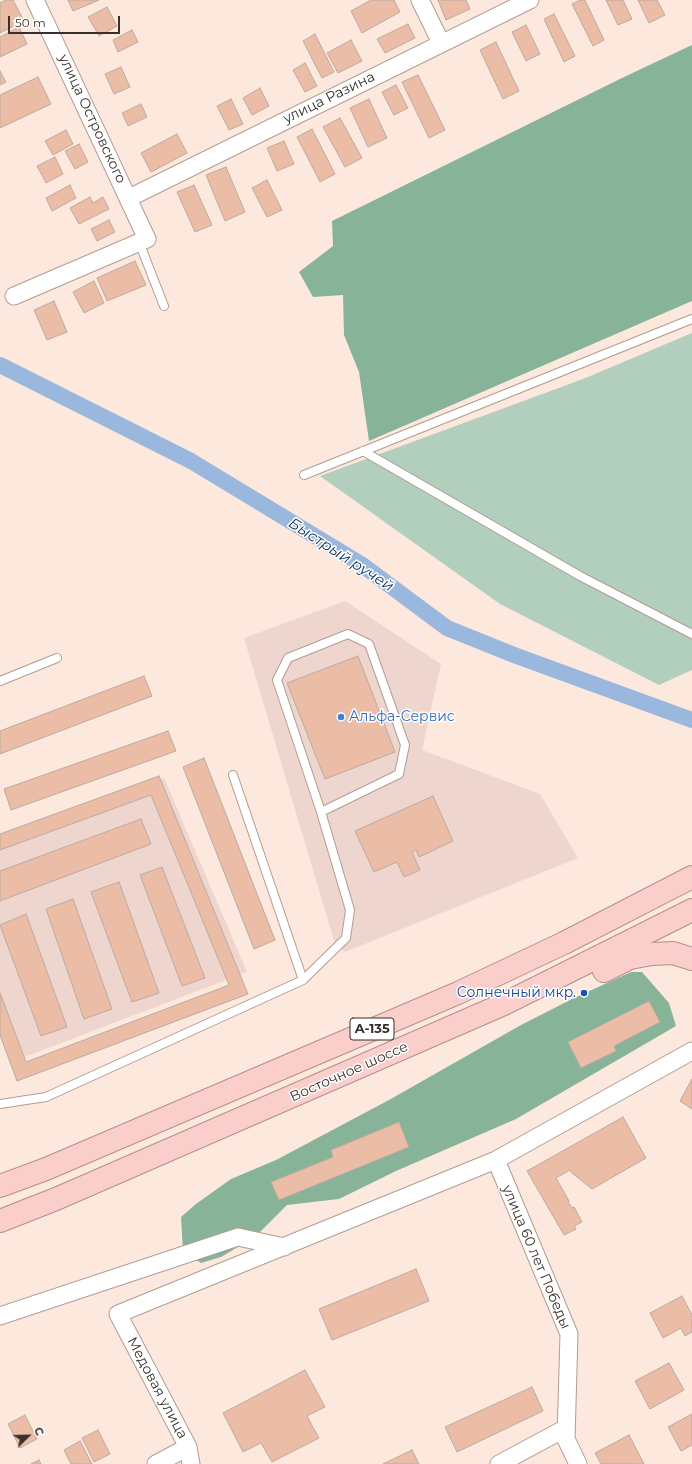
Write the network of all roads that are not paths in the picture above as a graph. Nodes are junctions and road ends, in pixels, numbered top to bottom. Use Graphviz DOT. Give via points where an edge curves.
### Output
graph roads {
  1 [pos="35,0"];
  2 [pos="420,0"];
  3 [pos="530,0"];
  4 [pos="441,43"];
  5 [pos="128,198"];
  6 [pos="143,240"];
  7 [pos="14,296"];
  8 [pos="164,306"];
  9 [pos="692,319"];
  10 [pos="363,451"];
  11 [pos="304,475"];
  12 [pos="692,634"];
  13 [pos="57,658"];
  14 [pos="0,681"];
  15 [pos="233,775"];
  16 [pos="320,812"];
  17 [pos="692,877"];
  18 [pos="692,910"];
  19 [pos="692,959"];
  20 [pos="303,980"];
  21 [pos="525,994"];
  22 [pos="692,1050"];
  23 [pos="0,1104"];
  24 [pos="496,1160"];
  25 [pos="0,1186"];
  26 [pos="0,1221"];
  27 [pos="284,1247"];
  28 [pos="0,1316"];
  29 [pos="566,1428"];
  30 [pos="188,1447"];
  31 [pos="156,1464"];
  32 [pos="191,1464"];
  33 [pos="499,1464"];
  34 [pos="578,1464"];
  1 -- 5 [label="street, улица Островского"];
  2 -- 4 [label="street"];
  3 -- 4 [label="street, улица Разина"];
  4 -- 5 [label="street, улица Разина"];
  5 -- 6 [label="street, улица Островского"];
  6 -- 7 [label="street"];
  6 -- 8 [label="lane"];
  9 -- 10 [label="lane"];
  10 -- 11 [label="lane"];
  10 -- 12 [label="lane" via="580,576"];
  13 -- 14 [label="lane"];
  15 -- 20 [label="lane"];
  16 -- 16 [label="lane" via="398,774 405,745 369,644 348,634 288,658 277,680"];
  16 -- 20 [label="lane" via="350,910 346,938"];
  17 -- 25 [label="highway, Восточное шоссе / А-135" via="564,943 458,993 46,1169"];
  18 -- 21 [label="highway, Восточное шоссе / А-135"];
  19 -- 21 [label="highway" via="673,953 630,958 594,976 550,992"];
  20 -- 23 [label="lane" via="46,1097"];
  21 -- 26 [label="highway, Восточное шоссе / А-135" via="320,1085"];
  22 -- 24 [label="street"];
  24 -- 27 [label="street"];
  24 -- 29 [label="street, улица 60 лет Победы" via="569,1334"];
  27 -- 28 [label="street" via="238,1237"];
  27 -- 30 [label="street, Медовая улица" via="118,1314"];
  29 -- 33 [label="street"];
  29 -- 34 [label="street, улица 60 лет Победы" via="566,1439"];
  30 -- 31 [label="street"];
  30 -- 32 [label="street, Медовая улица"];
}
